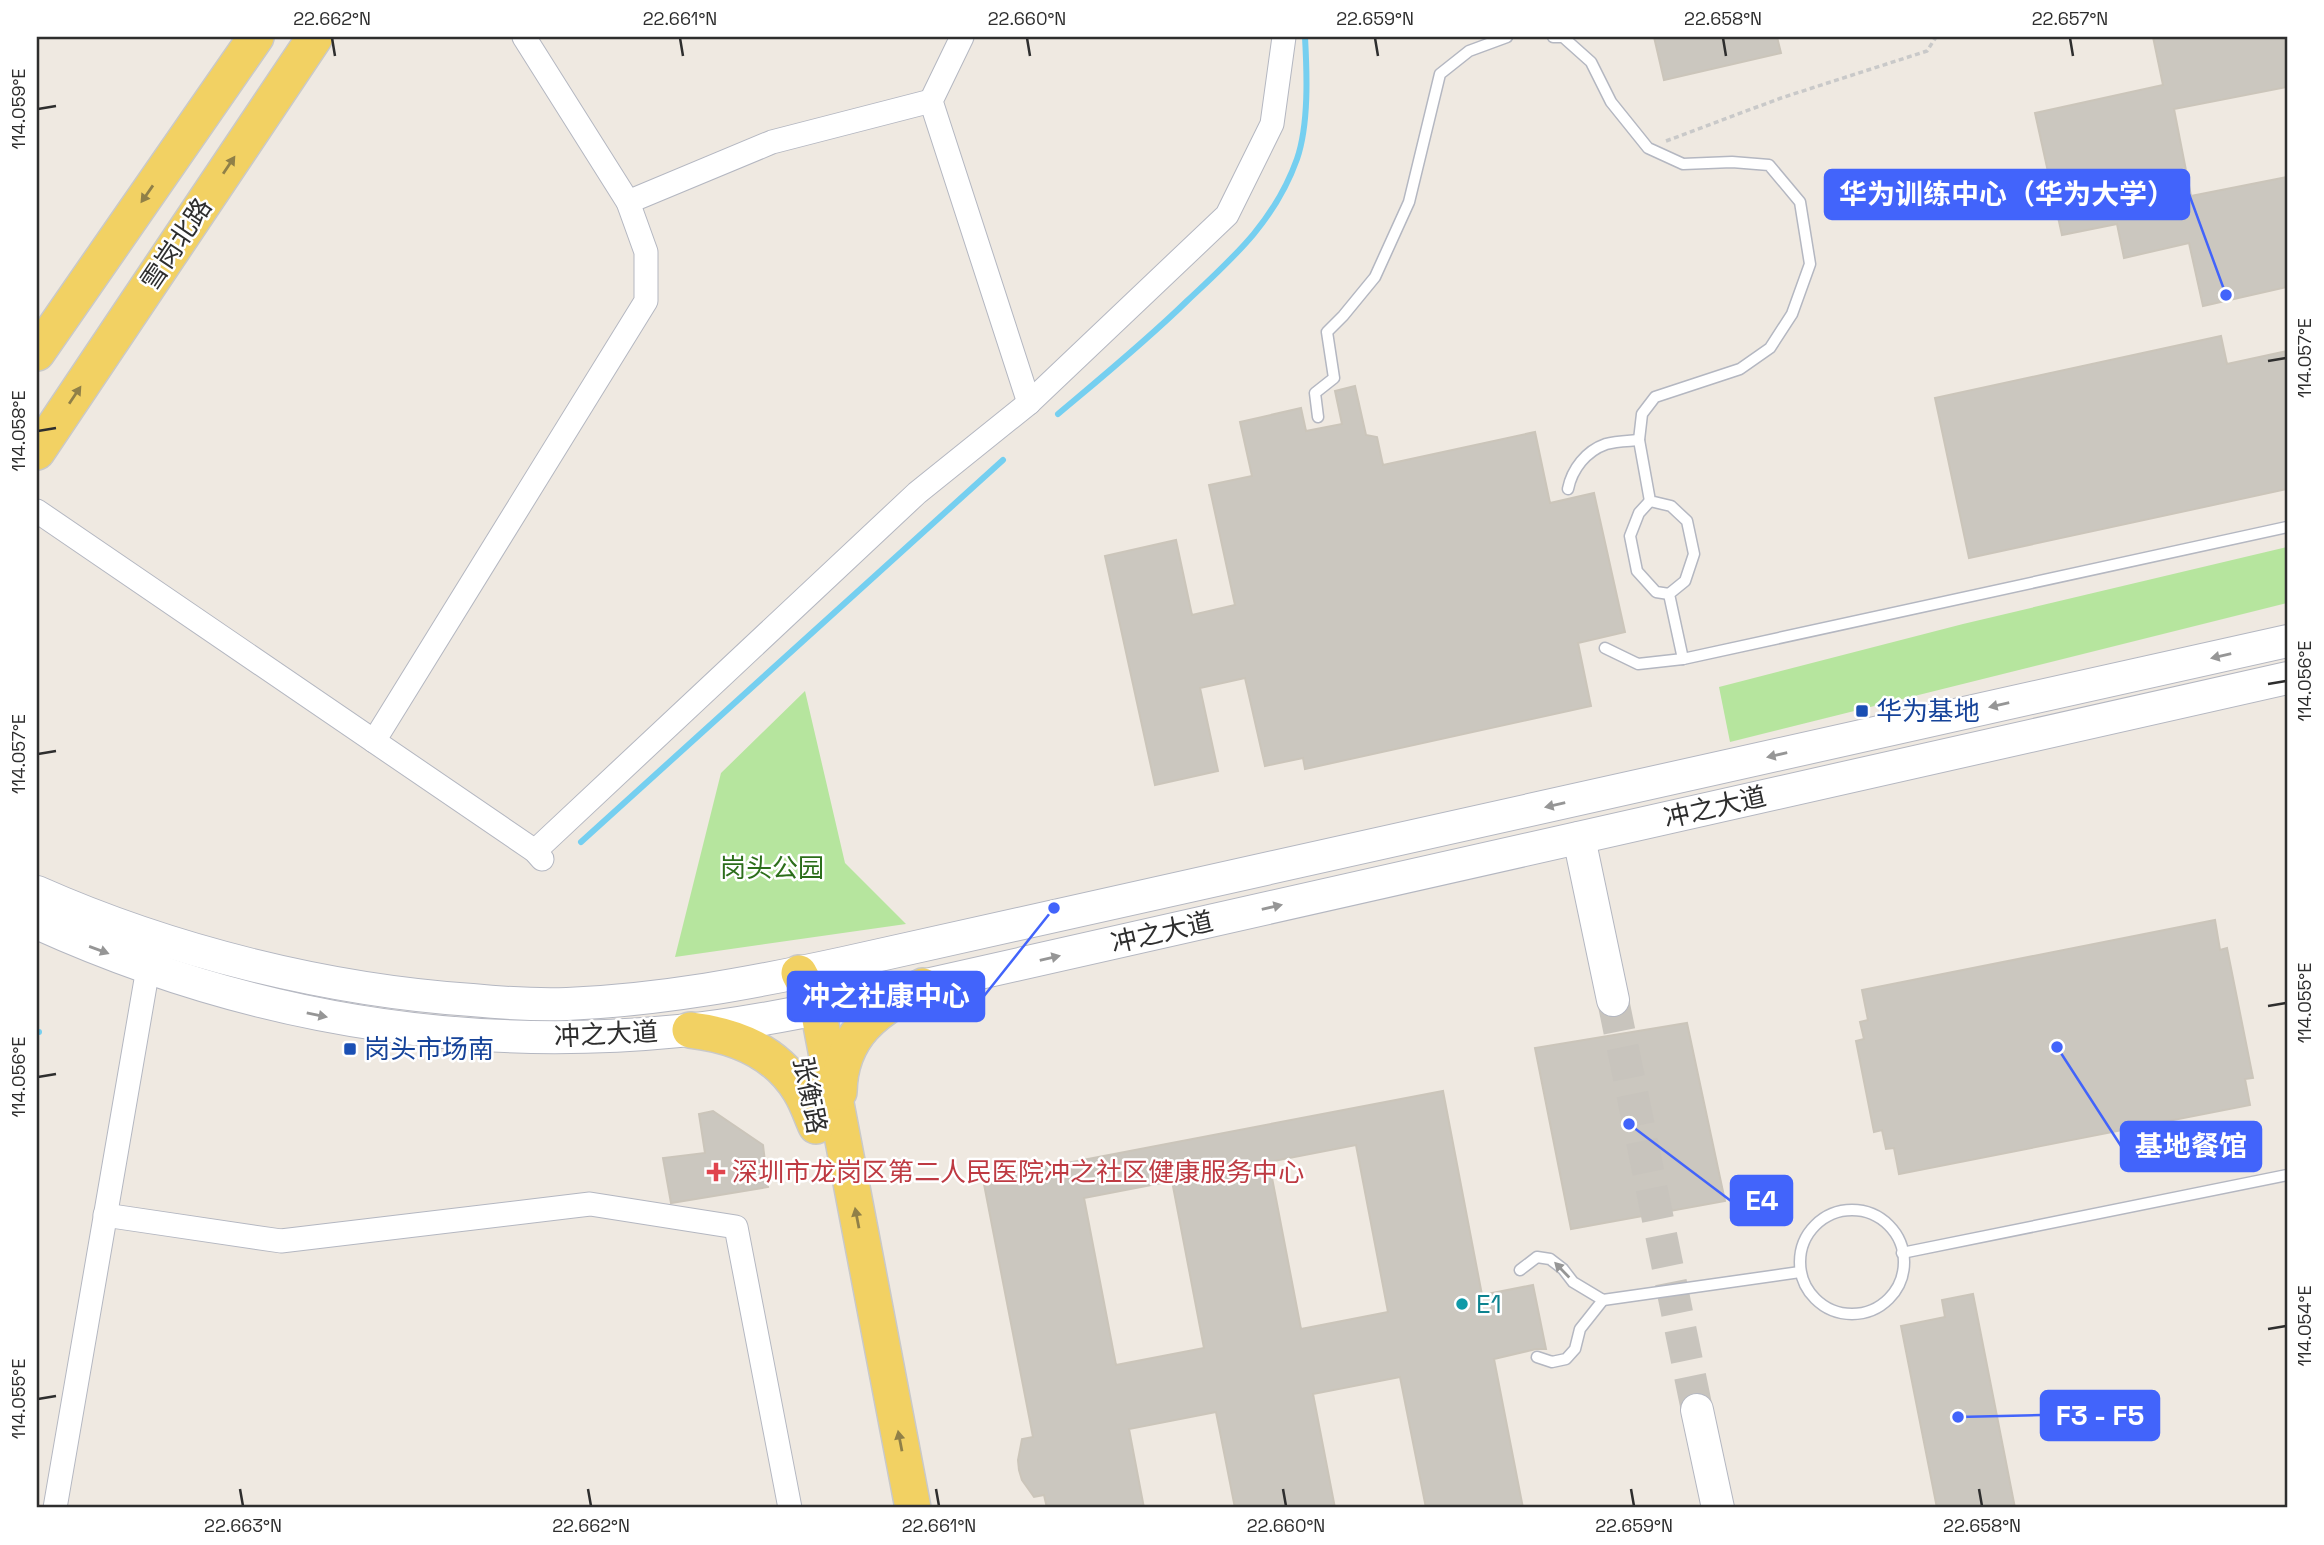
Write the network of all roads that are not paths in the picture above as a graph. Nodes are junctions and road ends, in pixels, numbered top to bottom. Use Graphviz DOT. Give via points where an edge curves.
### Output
graph roads {
  1 [pos="256,37"];
  2 [pos="315,37"];
  3 [pos="524,37"];
  4 [pos="962,37"];
  5 [pos="1284,37"];
  6 [pos="1507,37"];
  7 [pos="1553,37"];
  8 [pos="1563,37"];
  9 [pos="931,101"];
  10 [pos="628,202"];
  11 [pos="37,354"];
  12 [pos="1029,403"];
  13 [pos="1318,417"];
  14 [pos="1639,440"];
  15 [pos="37,452"];
  16 [pos="1568,489"];
  17 [pos="1650,501"];
  18 [pos="37,511"];
  19 [pos="2287,527"];
  20 [pos="1669,594"];
  21 [pos="2287,641"];
  22 [pos="1605,648"];
  23 [pos="1683,659"];
  24 [pos="2287,678"];
  25 [pos="374,741"];
  26 [pos="1579,838"];
  27 [pos="37,892"];
  28 [pos="37,923"];
  29 [pos="148,968"];
  30 [pos="799,973"];
  31 [pos="923,986"];
  32 [pos="1613,1000"];
  33 [pos="806,1011"];
  34 [pos="690,1030"];
  35 [pos="828,1123"];
  36 [pos="2287,1175"];
  37 [pos="105,1215"];
  38 [pos="1902,1253"];
  39 [pos="1520,1270"];
  40 [pos="1800,1272"];
  41 [pos="1603,1300"];
  42 [pos="1537,1357"];
  43 [pos="1697,1410"];
  44 [pos="55,1508"];
  45 [pos="790,1508"];
  46 [pos="889,1508"];
  47 [pos="913,1508"];
  48 [pos="1717,1508"];
  1 -- 11 [label="main road, 雪岗北路, one-way"];
  15 -- 2 [label="main road, 雪岗北路, one-way"];
  3 -- 10 [label="street"];
  4 -- 9 [label="street"];
  5 -- 12 [label="street" via="1272,124 1227,215"];
  6 -- 13 [label="lane" via="1469,51 1440,74 1409,202 1375,277 1327,332 1334,378 1315,393"];
  7 -- 8 [label="lane"];
  8 -- 14 [label="lane" via="1591,62 1611,102 1648,148 1683,164 1769,165 1800,202 1810,264 1792,314 1770,348 1740,369 1654,397 1642,414"];
  9 -- 10 [label="street" via="772,142"];
  9 -- 12 [label="street"];
  10 -- 25 [label="street" via="646,252 646,301"];
  12 -- 25 [label="street" via="918,493 538,855"];
  14 -- 16 [label="lane" via="1606,444 1585,457 1571,475"];
  14 -- 17 [label="lane"];
  17 -- 20 [label="lane" via="1639,513 1630,536 1632,548 1637,571 1656,592"];
  17 -- 20 [label="lane" via="1671,506 1686,521 1695,554 1685,581"];
  18 -- 25 [label="street"];
  19 -- 23 [label="lane"];
  20 -- 23 [label="lane"];
  21 -- 30 [label="main road, 冲之大道, one-way"];
  22 -- 23 [label="lane" via="1638,664"];
  24 -- 26 [label="main road, 冲之大道"];
  31 -- 26 [label="main road, 冲之大道, one-way"];
  26 -- 32 [label="main road"];
  27 -- 30 [label="main road, 冲之大道" via="221,956 358,987 439,998 564,1004 624,1001"];
  28 -- 29 [label="main road, 冲之大道, one-way"];
  29 -- 34 [label="main road, 冲之大道, one-way" via="264,1003 396,1028 535,1038"];
  29 -- 37 [label="street"];
  30 -- 33 [label="main road, 张衡路"];
  31 -- 33 [label="main road, 冲之大道"];
  31 -- 35 [label="main road" via="893,1001 855,1035 843,1061"];
  33 -- 34 [label="main road, 冲之大道"];
  33 -- 35 [label="main road, 张衡路"];
  34 -- 35 [label="main road" via="727,1036 761,1051 782,1068"];
  35 -- 46 [label="main road, 张衡路"];
  47 -- 35 [label="main road, 张衡路, one-way"];
  36 -- 38 [label="lane"];
  37 -- 44 [label="street"];
  37 -- 45 [label="street" via="281,1241 590,1204 736,1227"];
  38 -- 40 [label="lane" via="1901,1280 1890,1297 1875,1309 1856,1314 1820,1304"];
  38 -- 40 [label="lane" via="1888,1224 1869,1213 1846,1210 1825,1217 1809,1232 1800,1253"];
  41 -- 39 [label="lane, one-way" via="1573,1282 1550,1259 1537,1258"];
  40 -- 41 [label="lane"];
  41 -- 42 [label="lane" via="1580,1329 1575,1349 1566,1359 1552,1362"];
  43 -- 48 [label="main road"];
}
